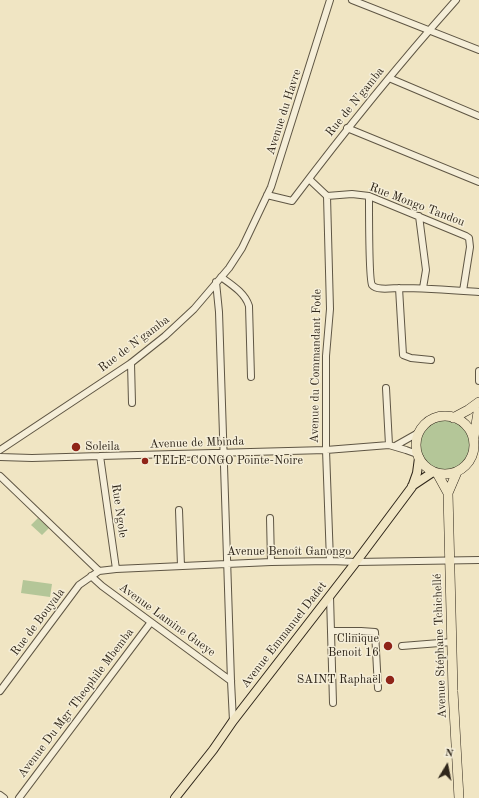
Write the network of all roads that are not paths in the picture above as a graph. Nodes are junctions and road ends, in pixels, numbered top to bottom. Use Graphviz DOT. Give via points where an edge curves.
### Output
graph roads {
  1 [pos="330,0"];
  2 [pos="352,0"];
  3 [pos="456,0"];
  4 [pos="429,30"];
  5 [pos="479,50"];
  6 [pos="389,78"];
  7 [pos="479,116"];
  8 [pos="347,128"];
  9 [pos="309,179"];
  10 [pos="479,182"];
  11 [pos="267,195"];
  12 [pos="326,196"];
  13 [pos="369,196"];
  14 [pos="419,216"];
  15 [pos="251,227"];
  16 [pos="221,277"];
  17 [pos="216,282"];
  18 [pos="399,288"];
  19 [pos="423,288"];
  20 [pos="463,291"];
  21 [pos="479,292"];
  22 [pos="431,360"];
  23 [pos="131,363"];
  24 [pos="479,371"];
  25 [pos="251,377"];
  26 [pos="479,381"];
  27 [pos="386,388"];
  28 [pos="479,402"];
  29 [pos="132,403"];
  30 [pos="479,406"];
  31 [pos="453,418"];
  32 [pos="418,434"];
  33 [pos="473,439"];
  34 [pos="392,446"];
  35 [pos="0,450"];
  36 [pos="326,450"];
  37 [pos="223,453"];
  38 [pos="100,456"];
  39 [pos="418,456"];
  40 [pos="0,457"];
  41 [pos="457,472"];
  42 [pos="435,473"];
  43 [pos="0,476"];
  44 [pos="412,487"];
  45 [pos="448,493"];
  46 [pos="178,510"];
  47 [pos="270,518"];
  48 [pos="479,560"];
  49 [pos="330,561"];
  50 [pos="271,562"];
  51 [pos="356,562"];
  52 [pos="449,562"];
  53 [pos="227,563"];
  54 [pos="181,566"];
  55 [pos="116,569"];
  56 [pos="99,571"];
  57 [pos="91,576"];
  58 [pos="330,596"];
  59 [pos="151,622"];
  60 [pos="331,631"];
  61 [pos="452,642"];
  62 [pos="402,646"];
  63 [pos="231,681"];
  64 [pos="378,688"];
  65 [pos="0,691"];
  66 [pos="333,703"];
  67 [pos="233,720"];
  68 [pos="0,796"];
  69 [pos="4,798"];
  70 [pos="19,798"];
  71 [pos="175,798"];
  72 [pos="459,798"];
  1 -- 11 [label="street, Avenue du Havre"];
  2 -- 4 [label="street"];
  3 -- 4 [label="street, Rue de N'gamba"];
  4 -- 5 [label="street"];
  4 -- 6 [label="street, Rue de N'gamba"];
  6 -- 7 [label="street"];
  6 -- 8 [label="street, Rue de N'gamba"];
  8 -- 9 [label="street, Rue de N'gamba"];
  8 -- 10 [label="street"];
  9 -- 11 [label="street, Rue de N'gamba" via="292,201"];
  9 -- 12 [label="street"];
  11 -- 15 [label="street, Avenue du Havre"];
  12 -- 13 [label="street, Rue Mongo Tandou"];
  12 -- 36 [label="street, Avenue du Commandant Fode" via="330,309 326,356"];
  13 -- 14 [label="street, Rue Mongo Tandou"];
  13 -- 18 [label="street" via="372,284 376,287"];
  14 -- 19 [label="street" via="426,270"];
  14 -- 20 [label="street, Rue Mongo Tandou" via="469,238 470,247"];
  15 -- 16 [label="street, Rue de N'gamba" via="242,248"];
  16 -- 17 [label="street, Rue de N'gamba"];
  16 -- 25 [label="street" via="238,290 249,306"];
  17 -- 23 [label="street, Rue de N'gamba" via="181,322"];
  17 -- 37 [label="street"];
  18 -- 19 [label="street"];
  18 -- 22 [label="street" via="403,356"];
  19 -- 20 [label="street"];
  20 -- 21 [label="street"];
  23 -- 29 [label="street"];
  23 -- 35 [label="street, Rue de N'gamba"];
  24 -- 26 [label="street"];
  27 -- 34 [label="street"];
  28 -- 31 [label="highway"];
  30 -- 33 [label="highway"];
  31 -- 32 [label="highway" via="443,416 433,419 424,425"];
  31 -- 33 [label="highway" via="462,422"];
  32 -- 34 [label="street, Avenue de Mbinda"];
  32 -- 39 [label="highway"];
  33 -- 41 [label="highway" via="474,449 471,458"];
  34 -- 36 [label="street, Avenue de Mbinda"];
  34 -- 39 [label="street, Avenue de Mbinda"];
  36 -- 37 [label="street, Avenue de Mbinda"];
  36 -- 49 [label="street, Avenue du Commandant Fode"];
  37 -- 38 [label="street, Avenue de Mbinda"];
  37 -- 53 [label="street"];
  38 -- 40 [label="street, Avenue de Mbinda"];
  38 -- 55 [label="street, Rue Ngole"];
  39 -- 42 [label="highway" via="427,468"];
  39 -- 44 [label="main road, Avenue Emmanuel Dadet" via="417,474"];
  41 -- 42 [label="highway"];
  41 -- 45 [label="highway, Avenue Stéphane Tchichellé"];
  42 -- 44 [label="main road, Avenue Emmanuel Dadet"];
  42 -- 45 [label="highway, Avenue Stéphane Tchichellé"];
  43 -- 56 [label="street"];
  44 -- 51 [label="main road, Avenue Emmanuel Dadet"];
  45 -- 52 [label="highway, Avenue Stéphane Tchichellé"];
  46 -- 54 [label="street"];
  47 -- 50 [label="street"];
  48 -- 52 [label="street, Avenue Benoît Ganongo"];
  49 -- 50 [label="street, Avenue Benoît Ganongo"];
  49 -- 51 [label="street, Avenue Benoît Ganongo"];
  50 -- 53 [label="street, Avenue Benoît Ganongo"];
  51 -- 52 [label="street, Avenue Benoît Ganongo"];
  51 -- 58 [label="main road, Avenue Emmanuel Dadet"];
  52 -- 61 [label="highway, Avenue Stéphane Tchichellé"];
  53 -- 54 [label="street, Avenue Benoît Ganongo"];
  53 -- 63 [label="street"];
  54 -- 55 [label="street, Avenue Benoît Ganongo"];
  55 -- 56 [label="street, Avenue Benoît Ganongo"];
  56 -- 57 [label="street, Rue de Bouyala"];
  57 -- 59 [label="street, Avenue Lamine Gueye"];
  57 -- 65 [label="street, Rue de Bouyala" via="79,585"];
  58 -- 60 [label="street"];
  58 -- 67 [label="main road, Avenue Emmanuel Dadet"];
  59 -- 63 [label="street, Avenue Lamine Gueye"];
  59 -- 70 [label="street, Avenue Du Mgr Theophile Mbemba"];
  60 -- 64 [label="street" via="375,632"];
  60 -- 66 [label="street"];
  61 -- 62 [label="street"];
  61 -- 72 [label="highway, Avenue Stéphane Tchichellé"];
  63 -- 67 [label="street"];
  67 -- 71 [label="main road, Avenue Emmanuel Dadet"];
  68 -- 69 [label="street"];
}
